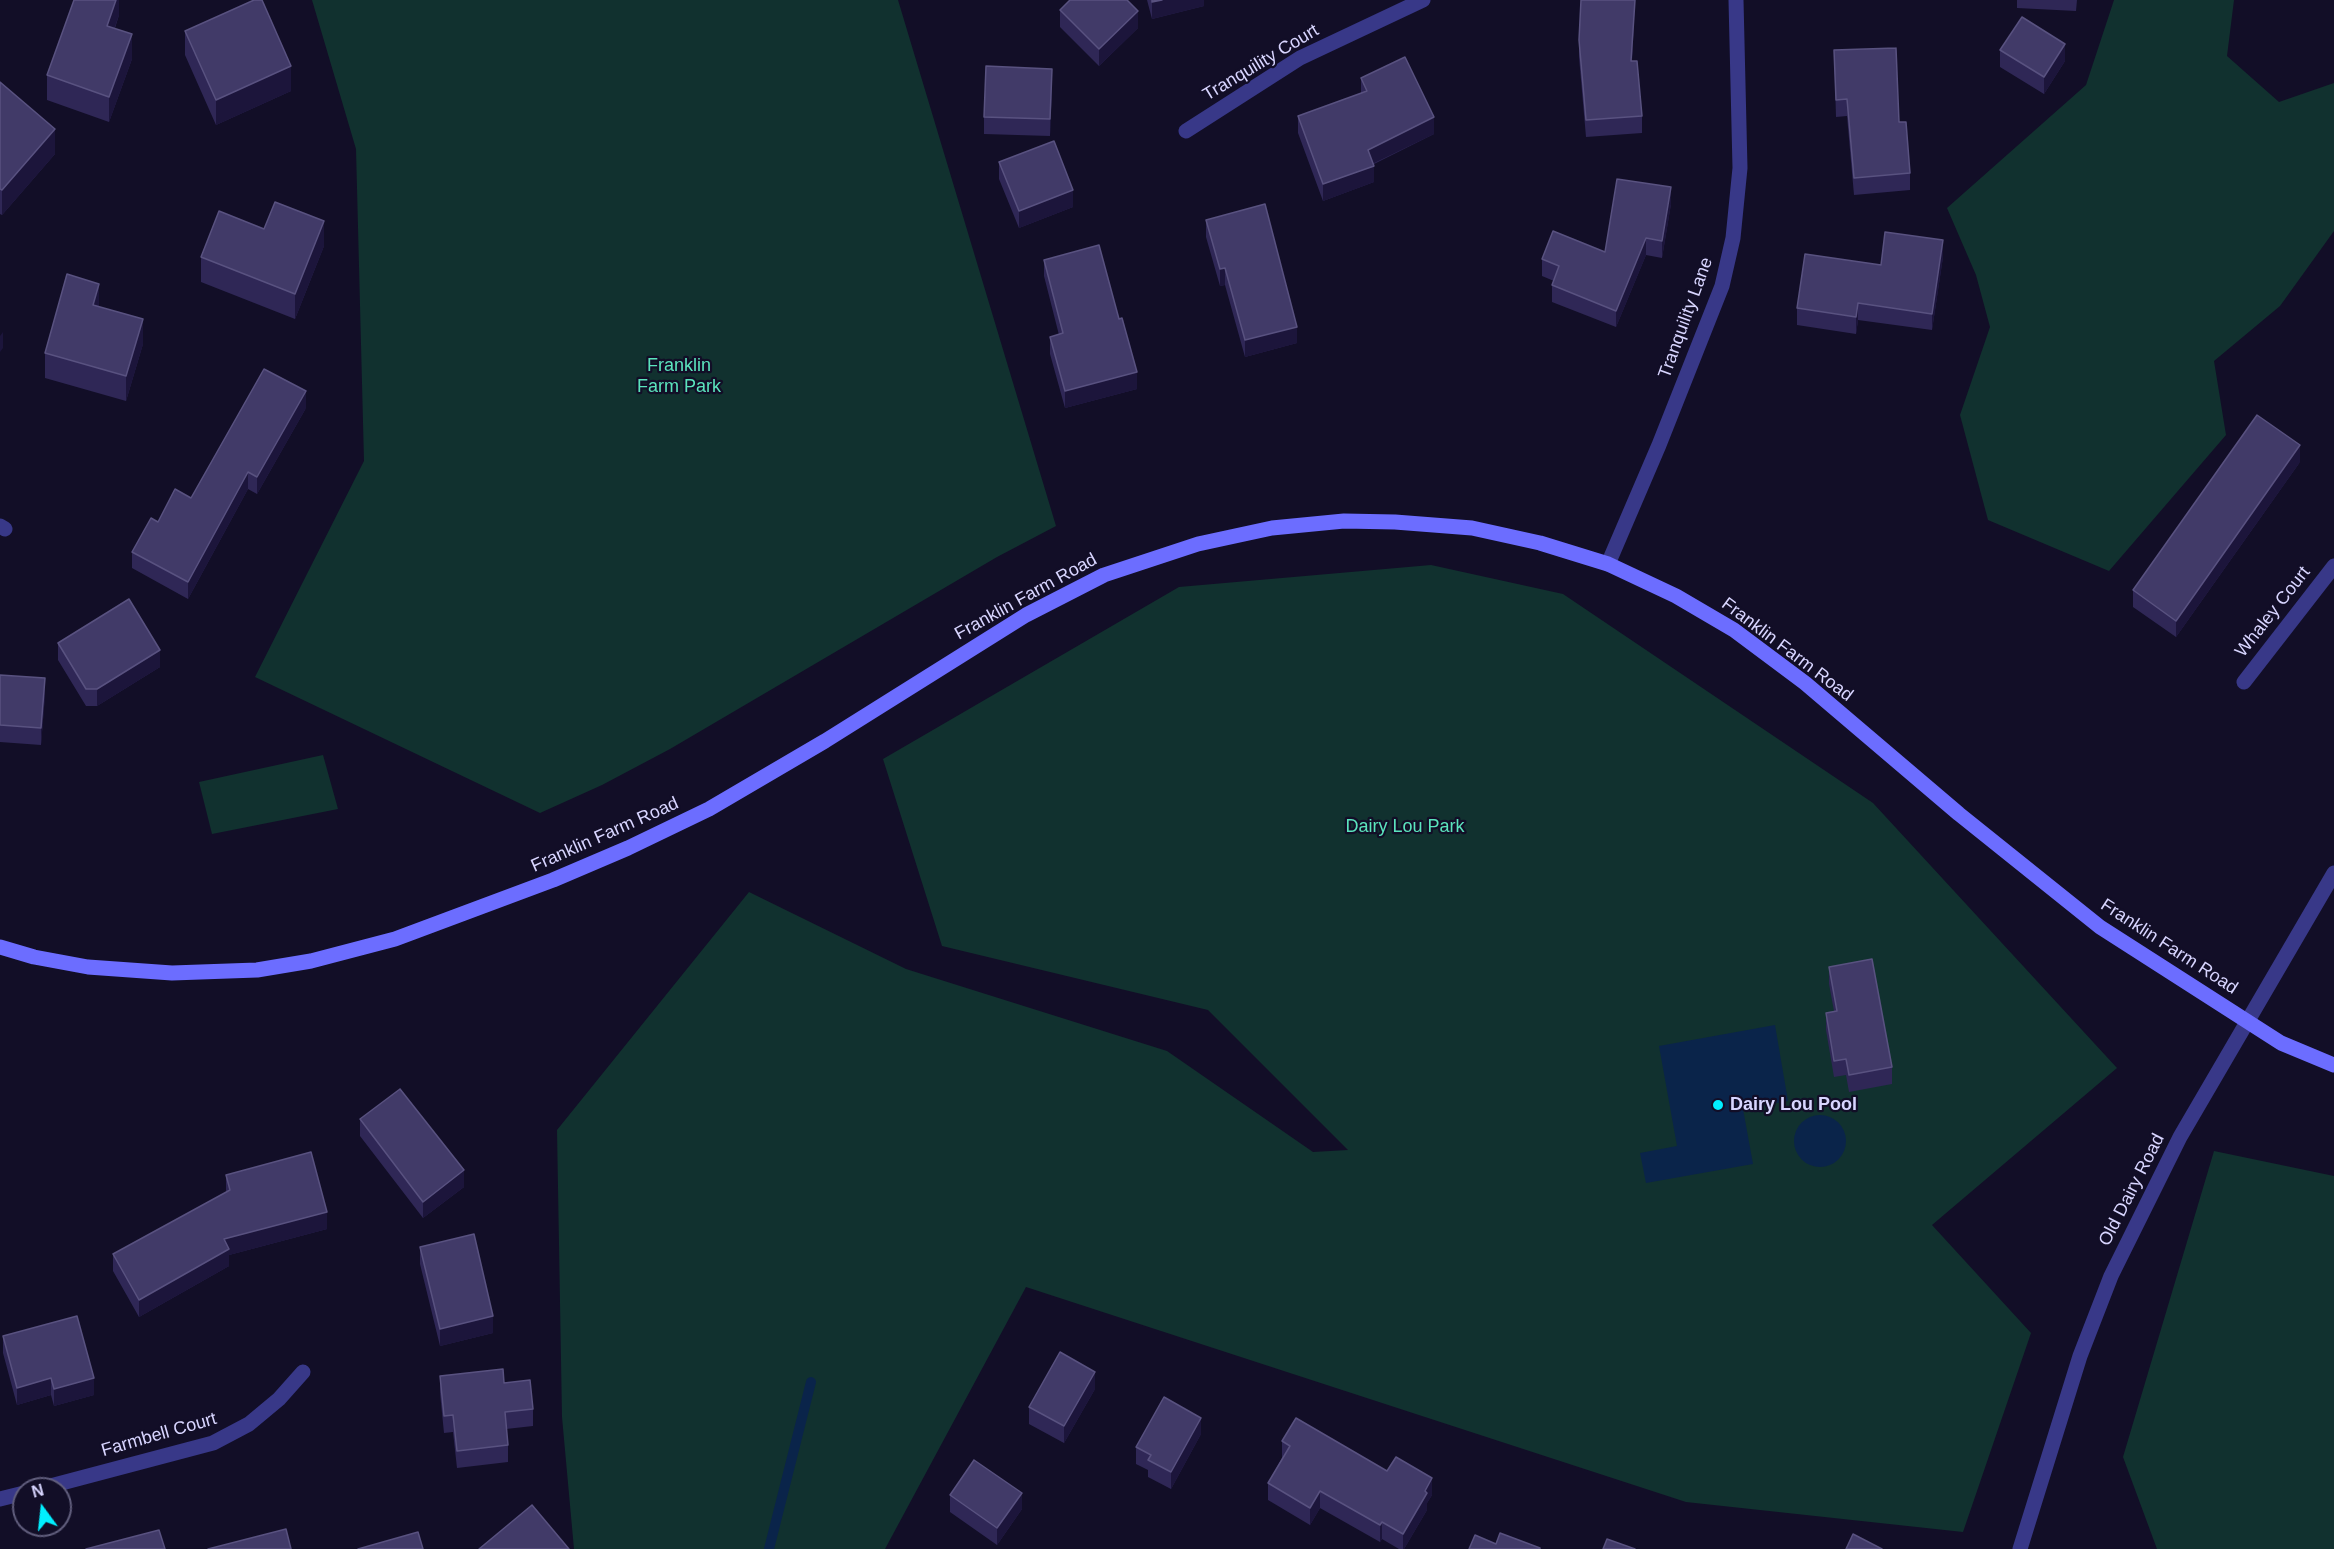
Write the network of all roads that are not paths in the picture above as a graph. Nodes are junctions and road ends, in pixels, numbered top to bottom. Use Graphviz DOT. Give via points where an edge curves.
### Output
graph roads {
  1 [pos="1423,0"];
  2 [pos="1736,0"];
  3 [pos="1186,131"];
  4 [pos="1608,564"];
  5 [pos="2334,566"];
  6 [pos="2244,682"];
  7 [pos="2334,873"];
  8 [pos="0,947"];
  9 [pos="2247,1021"];
  10 [pos="2334,1065"];
  11 [pos="303,1372"];
  12 [pos="72,1480"];
  13 [pos="2020,1549"];
  1 -- 3 [label="street, Tranquility Court" via="1300,58"];
  2 -- 4 [label="street, Tranquility Lane" via="1740,168 1722,286"];
  4 -- 8 [label="main road, Franklin Farm Road" via="1472,528 1395,522 1344,521 1272,528 1198,544 1104,575 1026,615 709,809 553,880 426,928 312,961 257,970 172,973 88,967"];
  4 -- 9 [label="main road, Franklin Farm Road" via="1676,596 1734,630 1805,683 2100,927"];
  5 -- 6 [label="street, Whaley Court"];
  7 -- 9 [label="street, Old Dairy Road"];
  9 -- 10 [label="main road, Franklin Farm Road" via="2281,1043"];
  9 -- 13 [label="street, Old Dairy Road" via="2180,1137 2111,1276 2080,1356"];
  11 -- 12 [label="street, Farmbell Court" via="249,1424 213,1443"];
}
